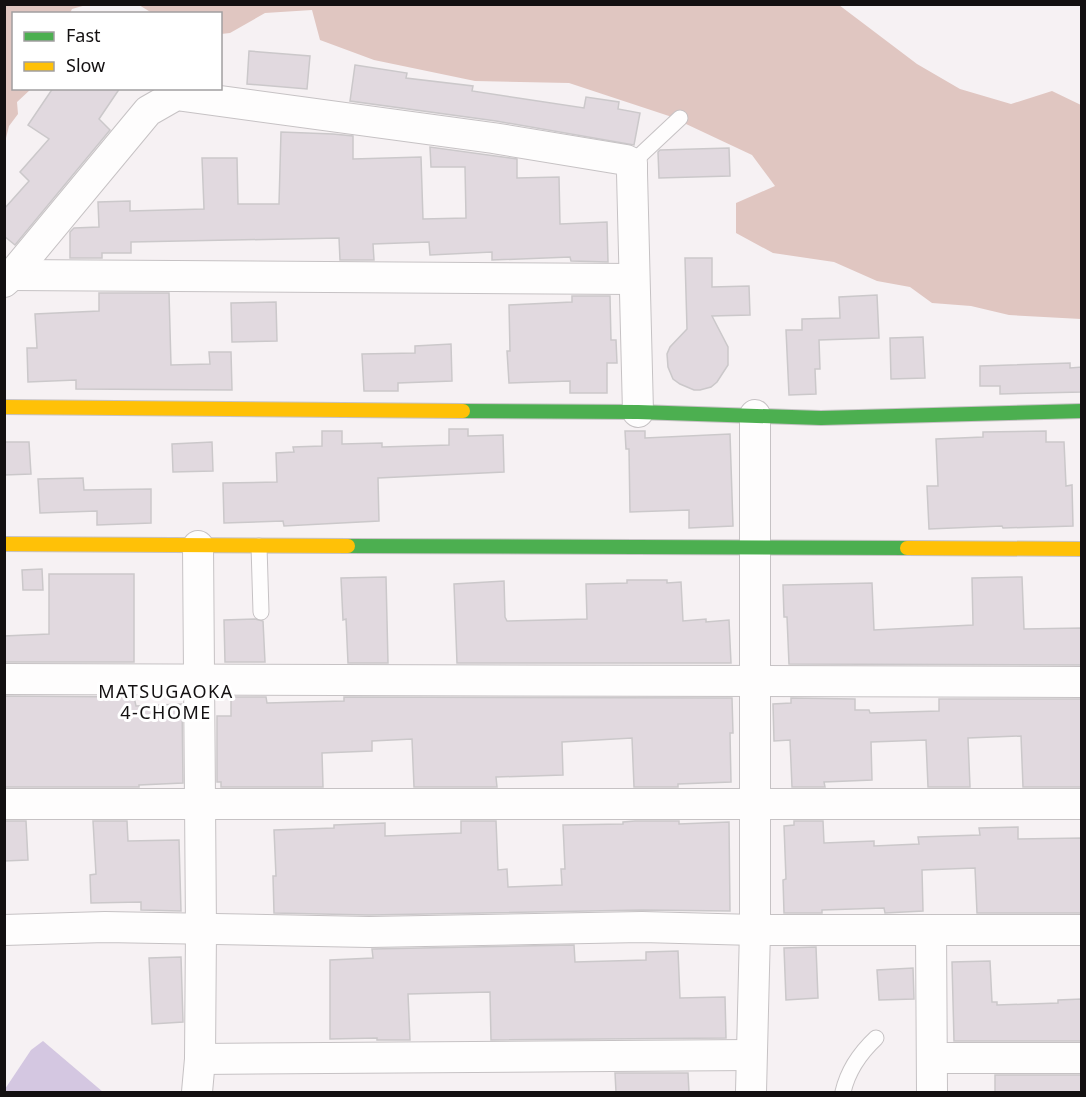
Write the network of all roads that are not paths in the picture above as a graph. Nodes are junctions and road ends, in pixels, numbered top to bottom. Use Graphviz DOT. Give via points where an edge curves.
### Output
graph roads {
  1 [pos="680,118"];
  2 [pos="632,163"];
  3 [pos="8,279"];
  4 [pos="634,279"];
  5 [pos="4,407"];
  6 [pos="1082,411"];
  7 [pos="638,412"];
  8 [pos="755,415"];
  9 [pos="4,544"];
  10 [pos="198,546"];
  11 [pos="259,546"];
  12 [pos="753,548"];
  13 [pos="1082,549"];
  14 [pos="261,612"];
  15 [pos="4,679"];
  16 [pos="197,679"];
  17 [pos="754,681"];
  18 [pos="1082,682"];
  19 [pos="4,804"];
  20 [pos="199,804"];
  21 [pos="754,804"];
  22 [pos="1082,804"];
  23 [pos="201,929"];
  24 [pos="4,930"];
  25 [pos="755,930"];
  26 [pos="931,930"];
  27 [pos="1082,930"];
  28 [pos="876,1038"];
  29 [pos="751,1055"];
  30 [pos="933,1058"];
  31 [pos="1082,1058"];
  32 [pos="200,1059"];
  33 [pos="197,1092"];
  34 [pos="751,1092"];
  35 [pos="843,1092"];
  36 [pos="933,1092"];
  1 -- 2 [label="lane"];
  2 -- 3 [label="street" via="493,138 176,95 148,111"];
  2 -- 4 [label="street"];
  3 -- 4 [label="street"];
  4 -- 7 [label="street"];
  5 -- 7 [label="street"];
  6 -- 8 [label="street" via="820,418"];
  7 -- 8 [label="street"];
  8 -- 12 [label="street"];
  9 -- 10 [label="street"];
  10 -- 11 [label="street"];
  10 -- 16 [label="street"];
  11 -- 12 [label="street"];
  11 -- 14 [label="lane"];
  12 -- 13 [label="street"];
  12 -- 17 [label="street"];
  15 -- 16 [label="street"];
  16 -- 17 [label="street"];
  16 -- 20 [label="street"];
  17 -- 18 [label="street"];
  17 -- 21 [label="street"];
  19 -- 20 [label="street"];
  20 -- 21 [label="street"];
  20 -- 23 [label="street"];
  21 -- 22 [label="street"];
  21 -- 25 [label="street"];
  23 -- 24 [label="street"];
  23 -- 25 [label="street"];
  23 -- 32 [label="street"];
  25 -- 26 [label="street"];
  25 -- 29 [label="street"];
  26 -- 27 [label="street"];
  26 -- 30 [label="street"];
  28 -- 35 [label="lane" via="856,1059"];
  29 -- 32 [label="street"];
  29 -- 34 [label="street"];
  30 -- 31 [label="street"];
  30 -- 36 [label="street"];
  32 -- 33 [label="street"];
}
